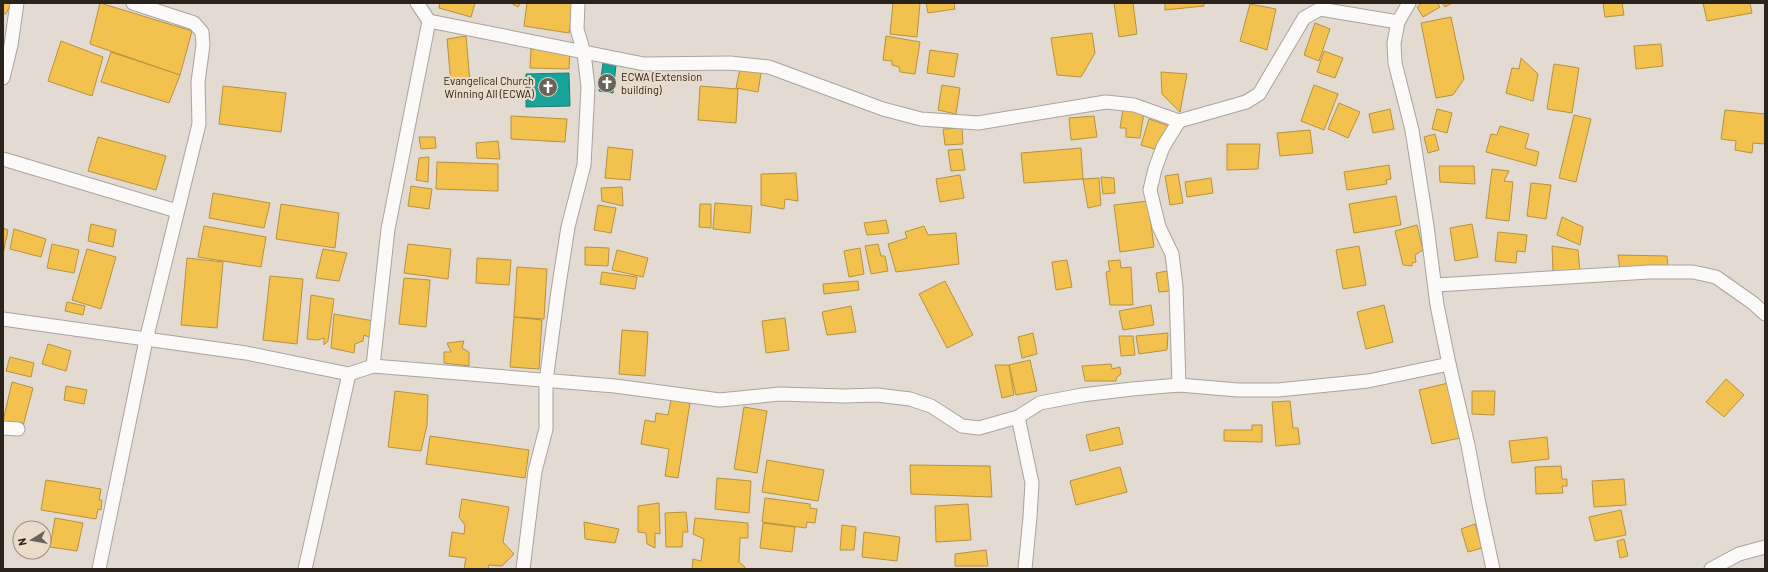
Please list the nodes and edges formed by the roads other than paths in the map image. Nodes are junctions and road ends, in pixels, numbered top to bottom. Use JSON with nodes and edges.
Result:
{"nodes":[{"id":1,"x":17,"y":3,"type":"edge"},
{"id":2,"x":133,"y":3,"type":"edge"},
{"id":3,"x":417,"y":3,"type":"edge"},
{"id":4,"x":578,"y":3,"type":"edge"},
{"id":5,"x":1409,"y":3,"type":"edge"},
{"id":6,"x":429,"y":22,"type":"junction"},
{"id":7,"x":1398,"y":22,"type":"junction"},
{"id":8,"x":584,"y":53,"type":"junction"},
{"id":9,"x":3,"y":78,"type":"edge"},
{"id":10,"x":1179,"y":121,"type":"junction"},
{"id":11,"x":3,"y":160,"type":"edge"},
{"id":12,"x":177,"y":211,"type":"junction"},
{"id":13,"x":1436,"y":285,"type":"junction"},
{"id":14,"x":1765,"y":314,"type":"edge"},
{"id":15,"x":3,"y":319,"type":"edge"},
{"id":16,"x":146,"y":340,"type":"junction"},
{"id":17,"x":1449,"y":364,"type":"junction"},
{"id":18,"x":373,"y":366,"type":"junction"},
{"id":19,"x":349,"y":374,"type":"junction"},
{"id":20,"x":546,"y":381,"type":"junction"},
{"id":21,"x":1179,"y":385,"type":"junction"},
{"id":22,"x":1018,"y":417,"type":"junction"},
{"id":23,"x":3,"y":428,"type":"edge"},
{"id":24,"x":18,"y":429,"type":"dead end"},
{"id":25,"x":1765,"y":547,"type":"edge"},
{"id":26,"x":99,"y":569,"type":"edge"},
{"id":27,"x":305,"y":569,"type":"edge"},
{"id":28,"x":523,"y":569,"type":"edge"},
{"id":29,"x":1024,"y":569,"type":"edge"},
{"id":30,"x":1493,"y":569,"type":"edge"},
{"id":31,"x":1711,"y":569,"type":"edge"}],
"edges":[{"from":1,"to":9,"type":"street"},
{"from":2,"to":12,"type":"street"},
{"from":3,"to":6,"type":"street"},
{"from":4,"to":8,"type":"street"},
{"from":5,"to":7,"type":"street"},
{"from":6,"to":8,"type":"street"},
{"from":6,"to":18,"type":"street"},
{"from":7,"to":10,"type":"street"},
{"from":7,"to":13,"type":"street"},
{"from":8,"to":10,"type":"street"},
{"from":8,"to":20,"type":"street"},
{"from":10,"to":21,"type":"street"},
{"from":11,"to":12,"type":"street"},
{"from":12,"to":16,"type":"street"},
{"from":13,"to":14,"type":"street"},
{"from":13,"to":17,"type":"street"},
{"from":15,"to":16,"type":"street"},
{"from":16,"to":19,"type":"street"},
{"from":16,"to":26,"type":"street"},
{"from":17,"to":21,"type":"street"},
{"from":17,"to":30,"type":"street"},
{"from":18,"to":19,"type":"street"},
{"from":18,"to":20,"type":"street"},
{"from":19,"to":27,"type":"street"},
{"from":20,"to":22,"type":"street"},
{"from":20,"to":28,"type":"street"},
{"from":21,"to":22,"type":"street"},
{"from":22,"to":29,"type":"street"},
{"from":23,"to":24,"type":"street"},
{"from":25,"to":31,"type":"street"}]}
